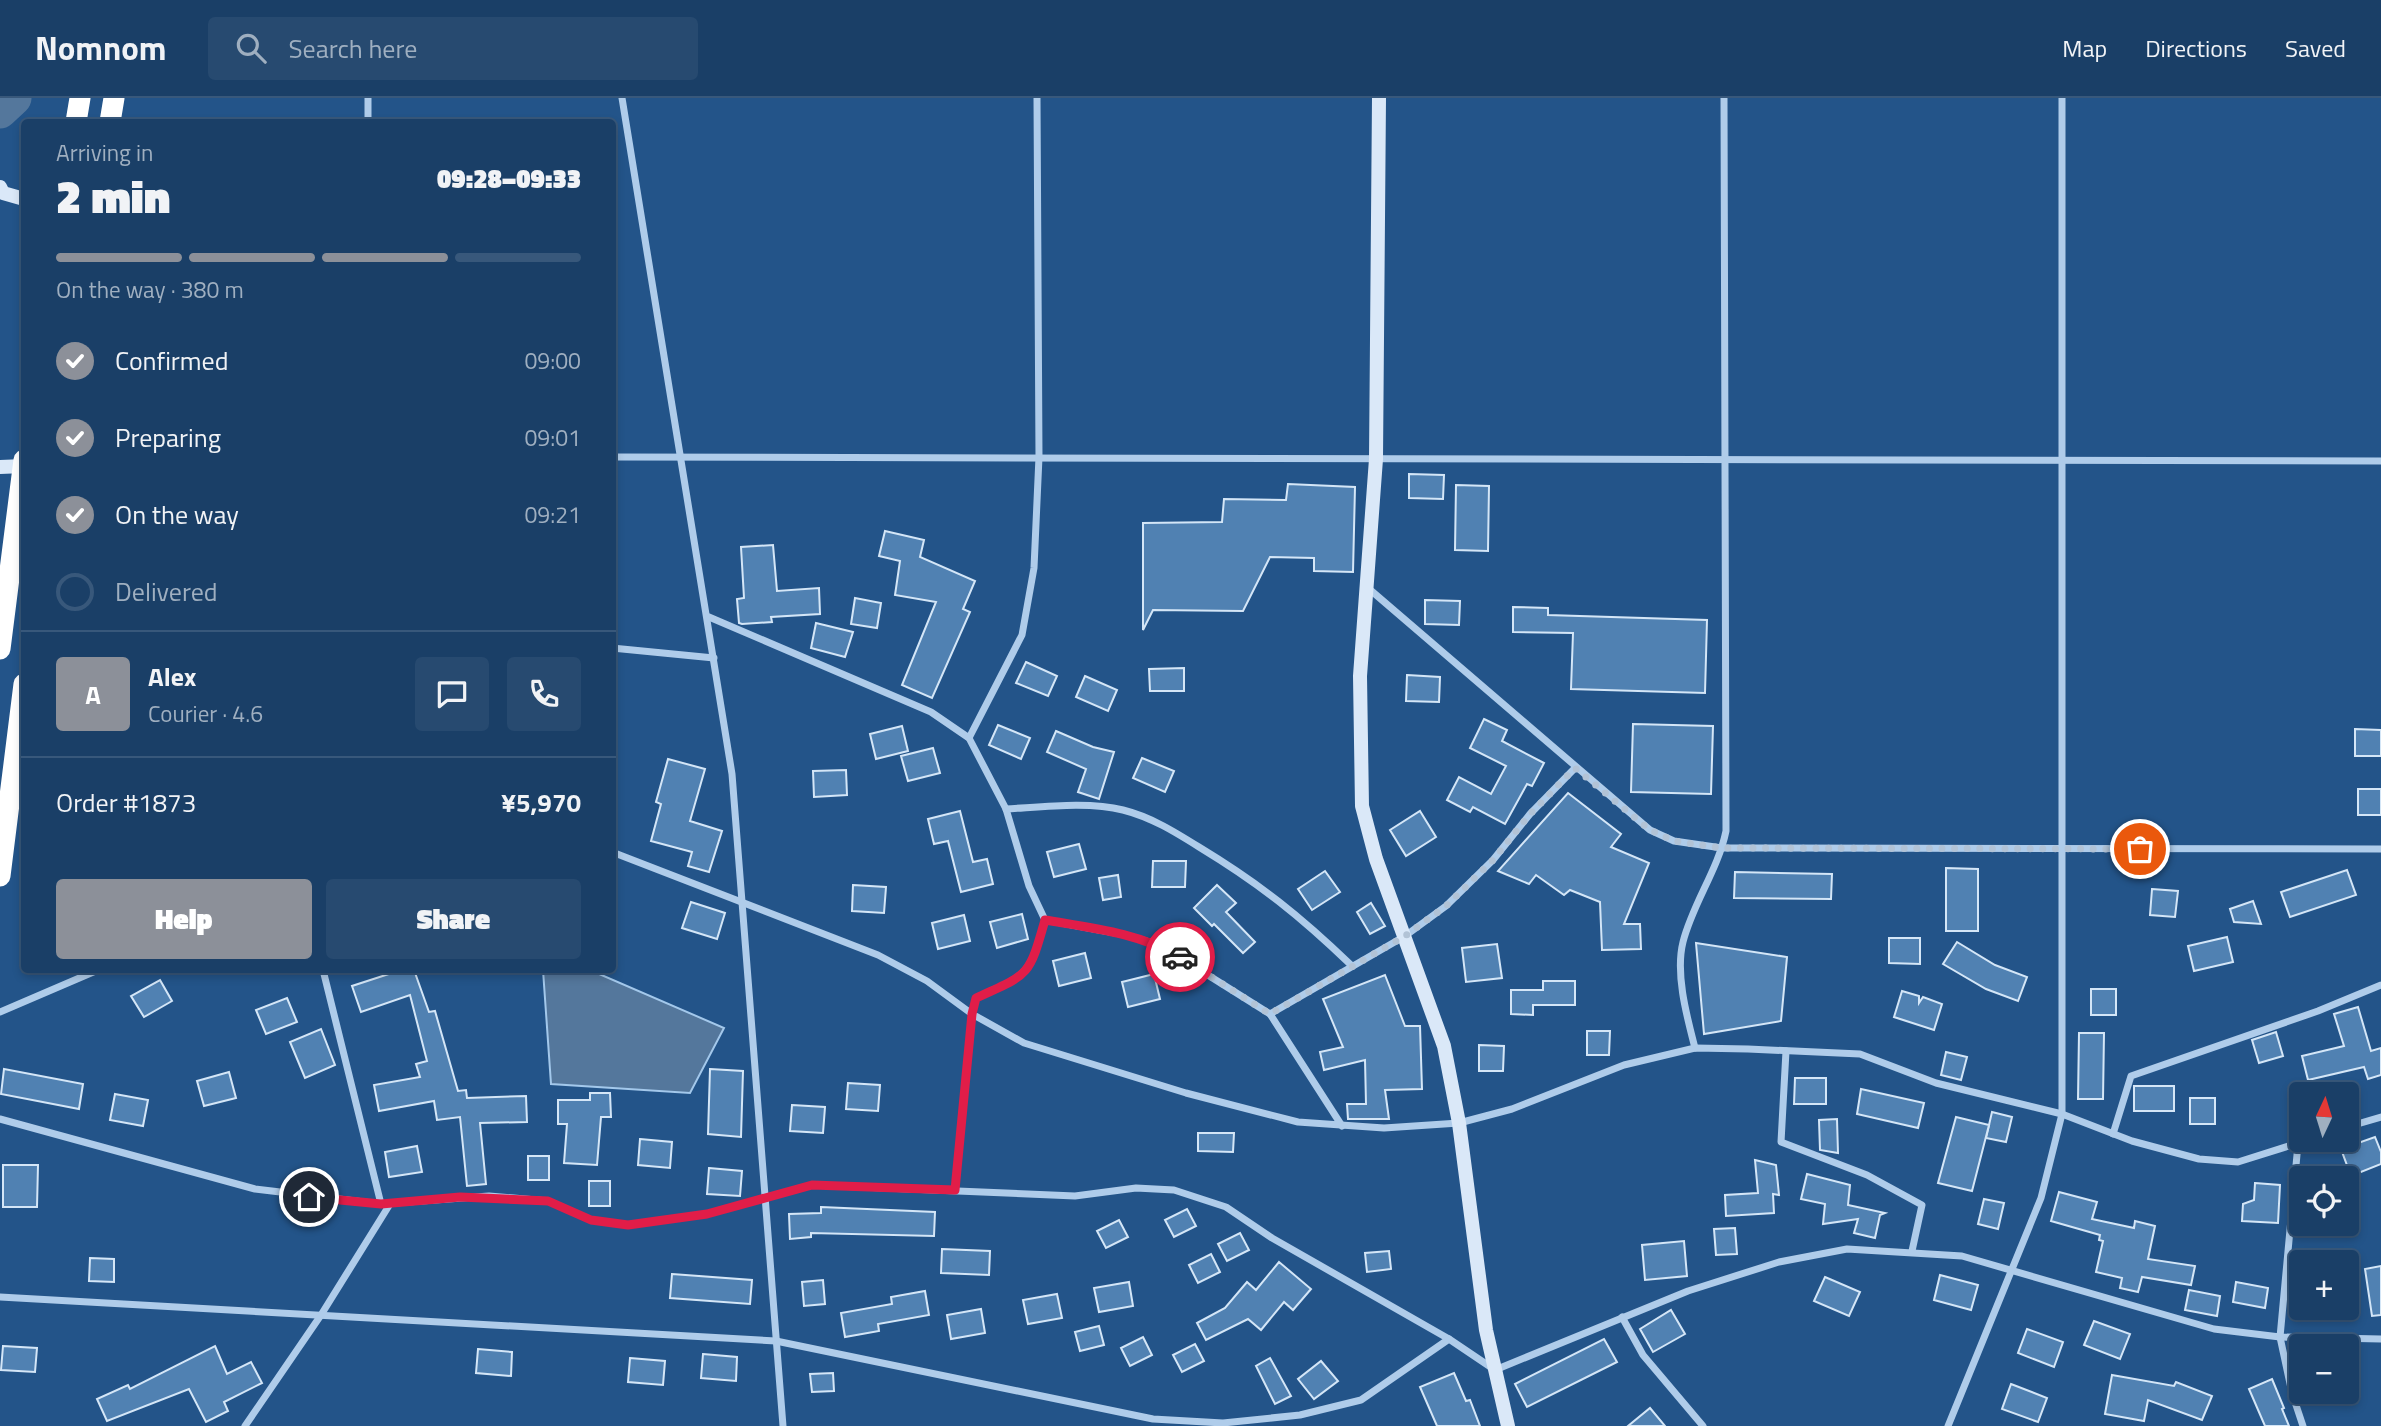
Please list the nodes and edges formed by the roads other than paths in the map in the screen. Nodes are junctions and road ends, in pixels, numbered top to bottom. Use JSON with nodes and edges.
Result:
{"nodes":[{"id":1,"x":80,"y":98,"type":"edge"},
{"id":2,"x":114,"y":98,"type":"edge"},
{"id":3,"x":368,"y":98,"type":"edge"},
{"id":4,"x":622,"y":98,"type":"edge"},
{"id":5,"x":1037,"y":98,"type":"edge"},
{"id":6,"x":1379,"y":98,"type":"edge"},
{"id":7,"x":1724,"y":98,"type":"edge"},
{"id":8,"x":2062,"y":98,"type":"edge"},
{"id":9,"x":76,"y":119,"type":"edge"},
{"id":10,"x":110,"y":119,"type":"edge"},
{"id":11,"x":368,"y":119,"type":"edge"},
{"id":12,"x":0,"y":187,"type":"edge"},
{"id":13,"x":21,"y":199,"type":"edge"},
{"id":14,"x":616,"y":457,"type":"edge"},
{"id":15,"x":682,"y":457,"type":"junction"},
{"id":16,"x":1039,"y":457,"type":"junction"},
{"id":17,"x":1723,"y":457,"type":"junction"},
{"id":18,"x":1376,"y":459,"type":"junction"},
{"id":19,"x":2063,"y":460,"type":"junction"},
{"id":20,"x":2381,"y":460,"type":"edge"},
{"id":21,"x":21,"y":466,"type":"edge"},
{"id":22,"x":0,"y":467,"type":"edge"},
{"id":23,"x":21,"y":489,"type":"edge"},
{"id":24,"x":1368,"y":588,"type":"junction"},
{"id":25,"x":709,"y":617,"type":"junction"},
{"id":26,"x":616,"y":648,"type":"edge"},
{"id":27,"x":0,"y":649,"type":"edge"},
{"id":28,"x":715,"y":658,"type":"junction"},
{"id":29,"x":21,"y":708,"type":"edge"},
{"id":30,"x":969,"y":738,"type":"junction"},
{"id":31,"x":1575,"y":768,"type":"junction"},
{"id":32,"x":1006,"y":809,"type":"junction"},
{"id":33,"x":1722,"y":848,"type":"junction"},
{"id":34,"x":2381,"y":849,"type":"edge"},
{"id":35,"x":2060,"y":851,"type":"junction"},
{"id":36,"x":616,"y":854,"type":"edge"},
{"id":37,"x":0,"y":876,"type":"edge"},
{"id":38,"x":745,"y":902,"type":"junction"},
{"id":39,"x":1045,"y":920,"type":"junction"},
{"id":40,"x":1405,"y":936,"type":"junction"},
{"id":41,"x":1351,"y":965,"type":"junction"},
{"id":42,"x":91,"y":973,"type":"edge"},
{"id":43,"x":324,"y":973,"type":"edge"},
{"id":44,"x":2381,"y":985,"type":"edge"},
{"id":45,"x":0,"y":1012,"type":"edge"},
{"id":46,"x":972,"y":1014,"type":"junction"},
{"id":47,"x":1270,"y":1014,"type":"junction"},
{"id":48,"x":1695,"y":1048,"type":"junction"},
{"id":49,"x":1786,"y":1051,"type":"junction"},
{"id":50,"x":2062,"y":1114,"type":"junction"},
{"id":51,"x":2381,"y":1117,"type":"edge"},
{"id":52,"x":0,"y":1119,"type":"edge"},
{"id":53,"x":2359,"y":1123,"type":"edge"},
{"id":54,"x":1459,"y":1124,"type":"junction"},
{"id":55,"x":1342,"y":1126,"type":"junction"},
{"id":56,"x":2113,"y":1134,"type":"junction"},
{"id":57,"x":2289,"y":1147,"type":"edge"},
{"id":58,"x":2297,"y":1152,"type":"edge"},
{"id":59,"x":955,"y":1190,"type":"junction"},
{"id":60,"x":767,"y":1198,"type":"junction"},
{"id":61,"x":386,"y":1204,"type":"junction"},
{"id":62,"x":1912,"y":1251,"type":"junction"},
{"id":63,"x":2011,"y":1270,"type":"junction"},
{"id":64,"x":0,"y":1297,"type":"edge"},
{"id":65,"x":321,"y":1315,"type":"junction"},
{"id":66,"x":1622,"y":1317,"type":"junction"},
{"id":67,"x":2280,"y":1337,"type":"junction"},
{"id":68,"x":1449,"y":1339,"type":"junction"},
{"id":69,"x":2381,"y":1339,"type":"edge"},
{"id":70,"x":776,"y":1341,"type":"junction"},
{"id":71,"x":1495,"y":1370,"type":"junction"},
{"id":72,"x":245,"y":1426,"type":"edge"},
{"id":73,"x":783,"y":1426,"type":"edge"},
{"id":74,"x":1508,"y":1426,"type":"edge"},
{"id":75,"x":1703,"y":1426,"type":"edge"},
{"id":76,"x":1948,"y":1426,"type":"edge"},
{"id":77,"x":2303,"y":1426,"type":"edge"}],
"edges":[{"from":1,"to":9,"type":"highway"},
{"from":2,"to":10,"type":"highway"},
{"from":3,"to":11,"type":"street"},
{"from":4,"to":15,"type":"street"},
{"from":5,"to":16,"type":"street"},
{"from":6,"to":18,"type":"street"},
{"from":7,"to":17,"type":"street"},
{"from":8,"to":19,"type":"street"},
{"from":12,"to":13,"type":"street"},
{"from":14,"to":15,"type":"street"},
{"from":15,"to":16,"type":"street"},
{"from":15,"to":25,"type":"street"},
{"from":16,"to":18,"type":"street"},
{"from":16,"to":30,"type":"street"},
{"from":17,"to":18,"type":"street"},
{"from":17,"to":19,"type":"street"},
{"from":17,"to":33,"type":"street"},
{"from":18,"to":24,"type":"street"},
{"from":19,"to":20,"type":"street"},
{"from":19,"to":35,"type":"street"},
{"from":21,"to":22,"type":"street"},
{"from":23,"to":27,"type":"highway"},
{"from":24,"to":31,"type":"street"},
{"from":24,"to":40,"type":"street"},
{"from":25,"to":28,"type":"street"},
{"from":25,"to":30,"type":"street"},
{"from":26,"to":28,"type":"street"},
{"from":28,"to":38,"type":"street"},
{"from":29,"to":37,"type":"highway"},
{"from":30,"to":32,"type":"street"},
{"from":31,"to":33,"type":"street"},
{"from":31,"to":40,"type":"street"},
{"from":32,"to":39,"type":"street"},
{"from":32,"to":41,"type":"street"},
{"from":33,"to":35,"type":"street"},
{"from":33,"to":48,"type":"street"},
{"from":34,"to":35,"type":"street"},
{"from":35,"to":50,"type":"street"},
{"from":36,"to":38,"type":"street"},
{"from":38,"to":46,"type":"street"},
{"from":38,"to":60,"type":"street"},
{"from":39,"to":46,"type":"street"},
{"from":39,"to":47,"type":"street"},
{"from":40,"to":41,"type":"street"},
{"from":40,"to":54,"type":"street"},
{"from":41,"to":47,"type":"street"},
{"from":42,"to":45,"type":"street"},
{"from":43,"to":61,"type":"street"},
{"from":44,"to":56,"type":"street"},
{"from":46,"to":55,"type":"street"},
{"from":46,"to":59,"type":"street"},
{"from":47,"to":55,"type":"street"},
{"from":48,"to":49,"type":"street"},
{"from":48,"to":54,"type":"street"},
{"from":49,"to":50,"type":"street"},
{"from":49,"to":62,"type":"street"},
{"from":50,"to":56,"type":"street"},
{"from":50,"to":63,"type":"street"},
{"from":51,"to":53,"type":"street"},
{"from":52,"to":61,"type":"street"},
{"from":54,"to":55,"type":"street"},
{"from":54,"to":71,"type":"street"},
{"from":56,"to":57,"type":"street"},
{"from":58,"to":67,"type":"street"},
{"from":59,"to":60,"type":"street"},
{"from":59,"to":68,"type":"street"},
{"from":60,"to":61,"type":"street"},
{"from":60,"to":70,"type":"street"},
{"from":61,"to":65,"type":"street"},
{"from":62,"to":63,"type":"street"},
{"from":62,"to":66,"type":"street"},
{"from":63,"to":67,"type":"street"},
{"from":63,"to":76,"type":"street"},
{"from":64,"to":65,"type":"street"},
{"from":65,"to":70,"type":"street"},
{"from":65,"to":72,"type":"street"},
{"from":66,"to":71,"type":"street"},
{"from":66,"to":75,"type":"street"},
{"from":67,"to":69,"type":"street"},
{"from":67,"to":77,"type":"street"},
{"from":68,"to":70,"type":"street"},
{"from":68,"to":71,"type":"street"},
{"from":70,"to":73,"type":"street"},
{"from":71,"to":74,"type":"street"}]}
